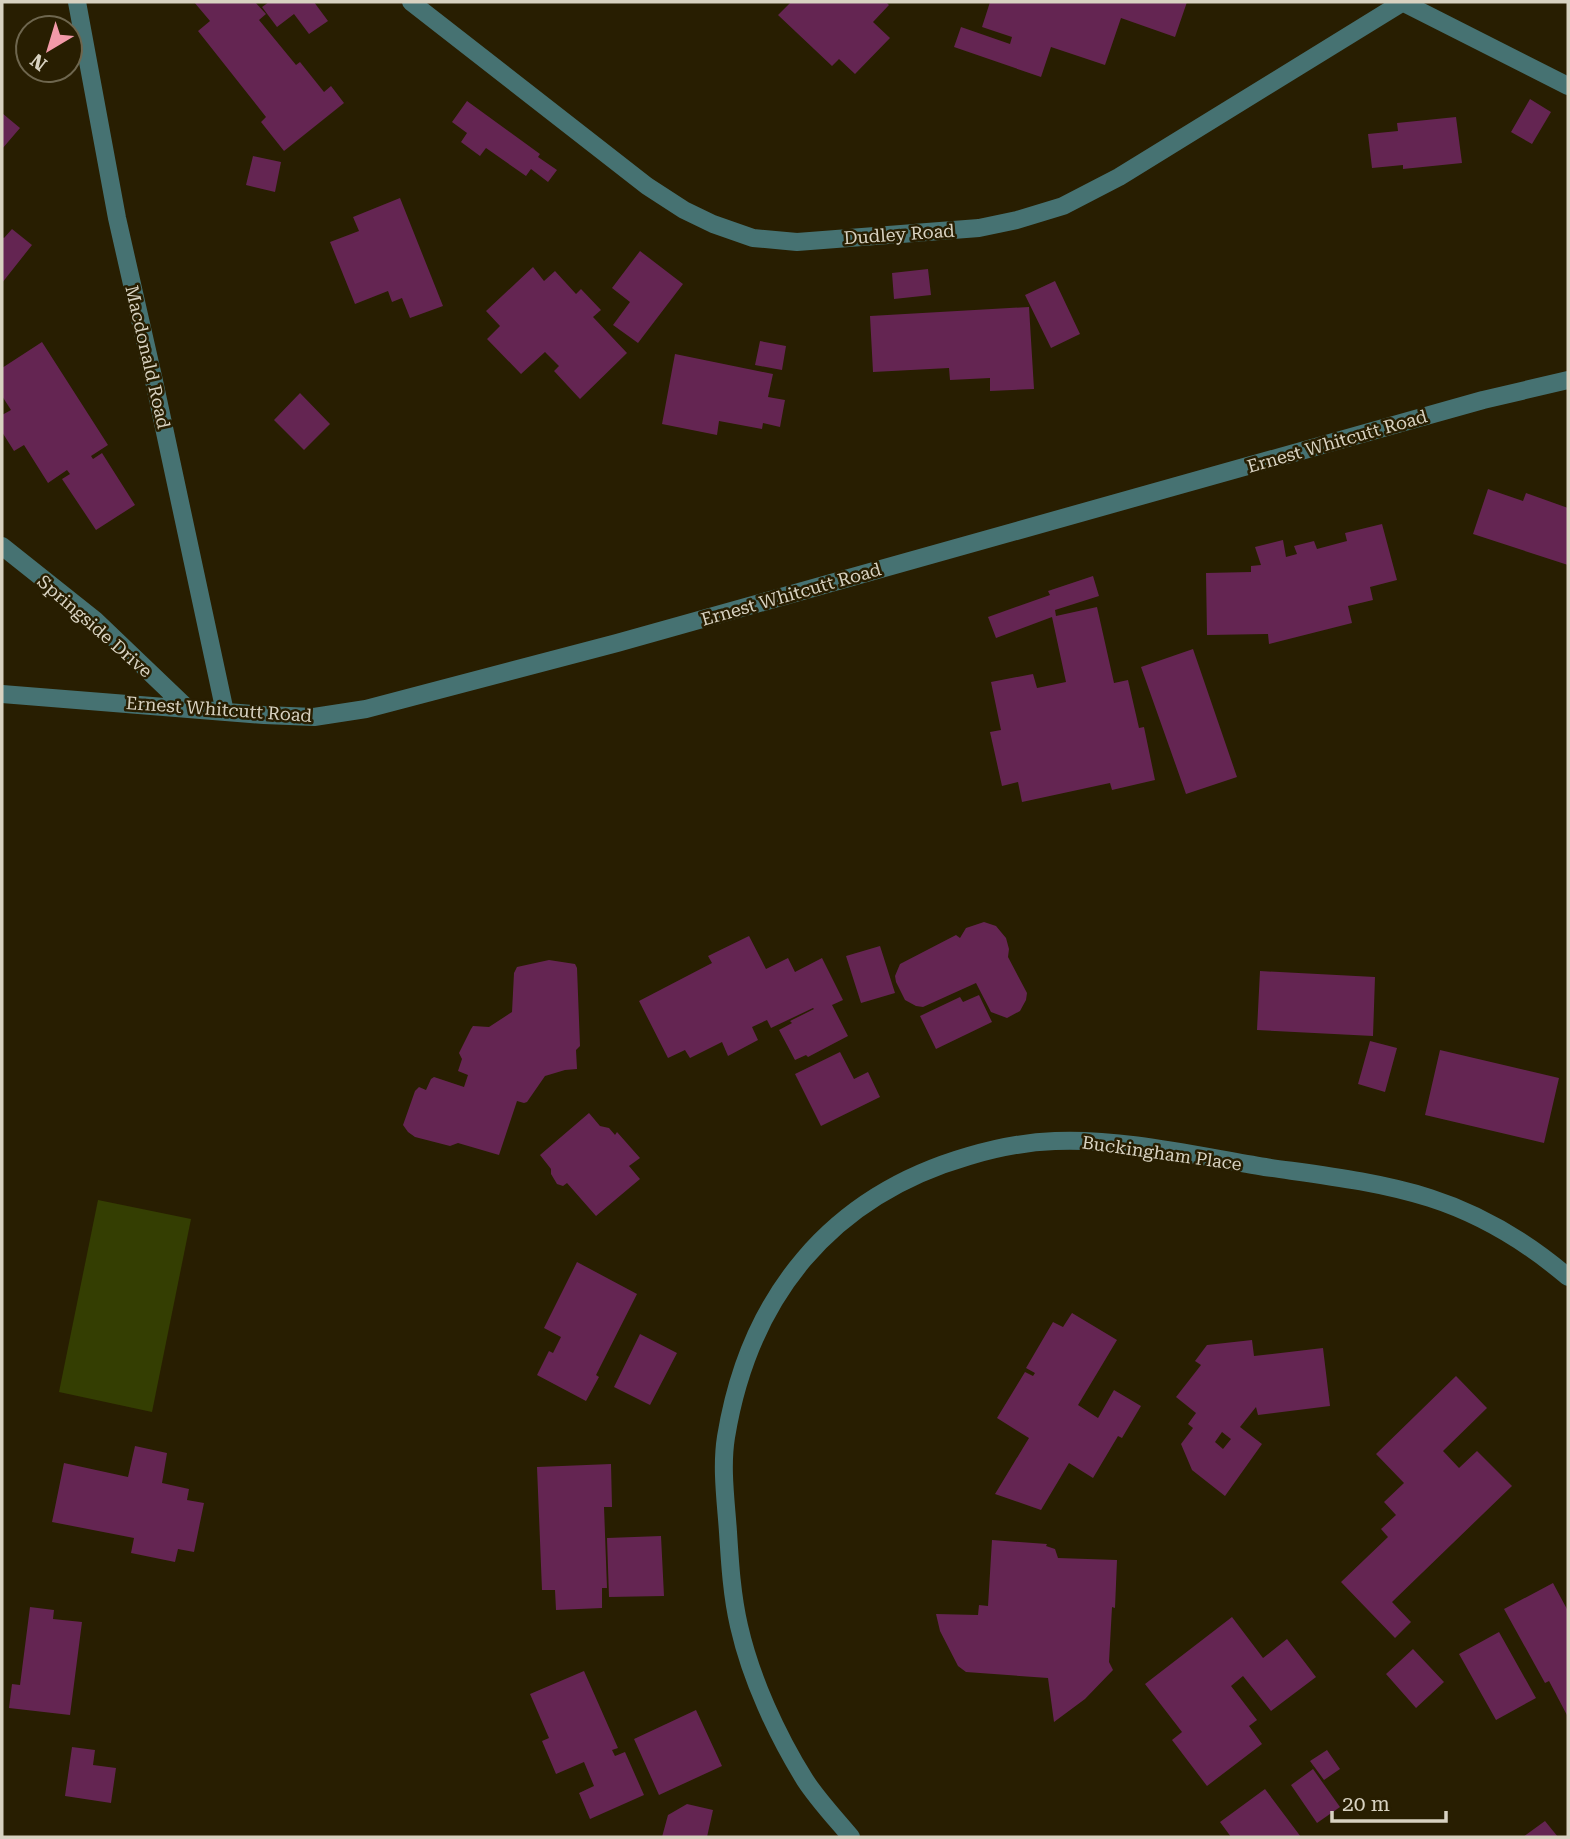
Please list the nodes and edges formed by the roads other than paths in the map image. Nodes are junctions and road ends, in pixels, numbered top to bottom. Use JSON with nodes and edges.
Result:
{"nodes":[{"id":1,"x":77,"y":2,"type":"edge"},
{"id":2,"x":411,"y":2,"type":"edge"},
{"id":3,"x":1403,"y":2,"type":"edge"},
{"id":4,"x":1568,"y":86,"type":"edge"},
{"id":5,"x":1568,"y":380,"type":"edge"},
{"id":6,"x":2,"y":546,"type":"edge"},
{"id":7,"x":2,"y":694,"type":"edge"},
{"id":8,"x":187,"y":708,"type":"junction"},
{"id":9,"x":225,"y":712,"type":"junction"},
{"id":10,"x":1568,"y":1277,"type":"edge"},
{"id":11,"x":851,"y":1837,"type":"edge"}],
"edges":[{"from":1,"to":9,"type":"street","name":"Macdonald Road"},
{"from":2,"to":3,"type":"street","name":"Dudley Road"},
{"from":3,"to":4,"type":"street"},
{"from":5,"to":9,"type":"street","name":"Ernest Whitcutt Road"},
{"from":6,"to":8,"type":"street","name":"Springside Drive"},
{"from":7,"to":8,"type":"street","name":"Ernest Whitcutt Road"},
{"from":8,"to":9,"type":"street","name":"Ernest Whitcutt Road"},
{"from":10,"to":11,"type":"street","name":"Buckingham Place"}]}
